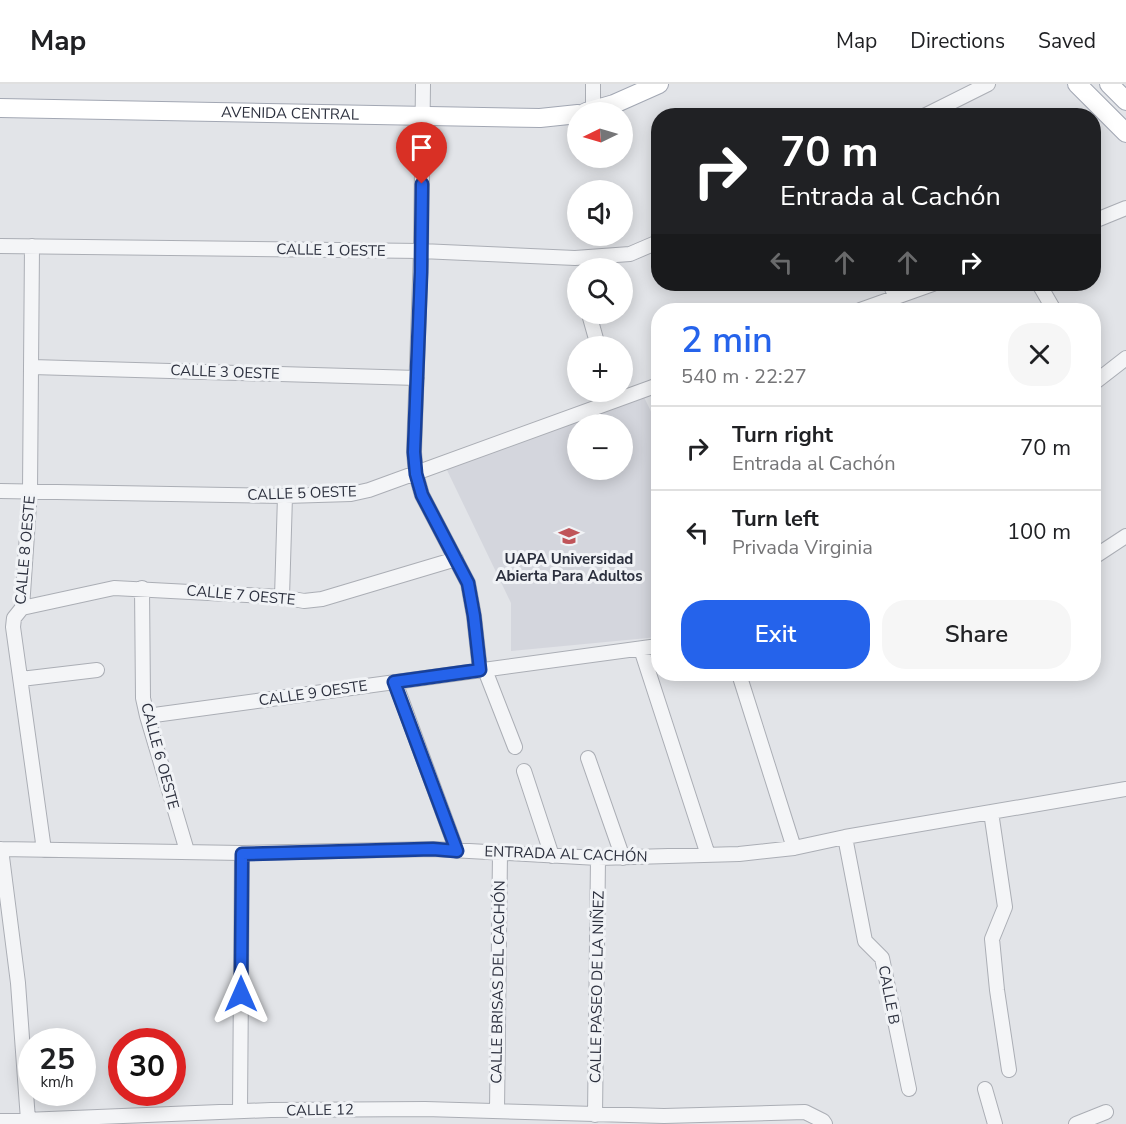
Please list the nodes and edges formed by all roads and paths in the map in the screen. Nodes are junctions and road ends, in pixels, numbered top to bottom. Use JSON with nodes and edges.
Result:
{"nodes":[{"id":1,"x":423,"y":84,"type":"edge"},
{"id":2,"x":593,"y":84,"type":"edge"},
{"id":3,"x":659,"y":84,"type":"edge"},
{"id":4,"x":988,"y":84,"type":"edge"},
{"id":5,"x":1077,"y":84,"type":"edge"},
{"id":6,"x":1109,"y":84,"type":"edge"},
{"id":7,"x":1126,"y":101,"type":"edge"},
{"id":8,"x":589,"y":102,"type":"edge"},
{"id":9,"x":618,"y":102,"type":"edge"},
{"id":10,"x":0,"y":108,"type":"edge"},
{"id":11,"x":940,"y":108,"type":"edge"},
{"id":12,"x":567,"y":115,"type":"edge"},
{"id":13,"x":422,"y":116,"type":"junction"},
{"id":14,"x":1126,"y":133,"type":"edge"},
{"id":15,"x":1126,"y":208,"type":"edge"},
{"id":16,"x":1101,"y":218,"type":"edge"},
{"id":17,"x":651,"y":245,"type":"edge"},
{"id":18,"x":0,"y":246,"type":"edge"},
{"id":19,"x":32,"y":246,"type":"junction"},
{"id":20,"x":421,"y":251,"type":"junction"},
{"id":21,"x":608,"y":258,"type":"edge"},
{"id":22,"x":567,"y":263,"type":"edge"},
{"id":23,"x":893,"y":291,"type":"edge"},
{"id":24,"x":913,"y":291,"type":"edge"},
{"id":25,"x":896,"y":297,"type":"junction"},
{"id":26,"x":879,"y":303,"type":"edge"},
{"id":27,"x":1126,"y":358,"type":"edge"},
{"id":28,"x":32,"y":367,"type":"junction"},
{"id":29,"x":1101,"y":374,"type":"edge"},
{"id":30,"x":417,"y":378,"type":"junction"},
{"id":31,"x":651,"y":387,"type":"edge"},
{"id":32,"x":633,"y":391,"type":"edge"},
{"id":33,"x":598,"y":402,"type":"edge"},
{"id":34,"x":416,"y":474,"type":"junction"},
{"id":35,"x":0,"y":490,"type":"edge"},
{"id":36,"x":30,"y":490,"type":"junction"},
{"id":37,"x":285,"y":496,"type":"junction"},
{"id":38,"x":1126,"y":536,"type":"edge"},
{"id":39,"x":1101,"y":552,"type":"edge"},
{"id":40,"x":456,"y":559,"type":"junction"},
{"id":41,"x":142,"y":588,"type":"junction"},
{"id":42,"x":282,"y":597,"type":"junction"},
{"id":43,"x":22,"y":608,"type":"junction"},
{"id":44,"x":651,"y":647,"type":"edge"},
{"id":45,"x":641,"y":649,"type":"junction"},
{"id":46,"x":97,"y":670,"type":"dead end"},
{"id":47,"x":482,"y":670,"type":"junction"},
{"id":48,"x":21,"y":679,"type":"junction"},
{"id":49,"x":651,"y":680,"type":"edge"},
{"id":50,"x":651,"y":681,"type":"edge"},
{"id":51,"x":741,"y":681,"type":"edge"},
{"id":52,"x":394,"y":682,"type":"junction"},
{"id":53,"x":147,"y":716,"type":"junction"},
{"id":54,"x":515,"y":747,"type":"dead end"},
{"id":55,"x":588,"y":758,"type":"dead end"},
{"id":56,"x":524,"y":771,"type":"dead end"},
{"id":57,"x":1126,"y":789,"type":"edge"},
{"id":58,"x":991,"y":812,"type":"junction"},
{"id":59,"x":845,"y":837,"type":"junction"},
{"id":60,"x":794,"y":848,"type":"junction"},
{"id":61,"x":0,"y":849,"type":"edge"},
{"id":62,"x":44,"y":850,"type":"junction"},
{"id":63,"x":187,"y":851,"type":"junction"},
{"id":64,"x":457,"y":851,"type":"junction"},
{"id":65,"x":500,"y":853,"type":"junction"},
{"id":66,"x":242,"y":854,"type":"junction"},
{"id":67,"x":708,"y":855,"type":"junction"},
{"id":68,"x":552,"y":856,"type":"junction"},
{"id":69,"x":598,"y":858,"type":"junction"},
{"id":70,"x":623,"y":858,"type":"junction"},
{"id":71,"x":1009,"y":1070,"type":"dead end"},
{"id":72,"x":909,"y":1089,"type":"dead end"},
{"id":73,"x":985,"y":1089,"type":"dead end"},
{"id":74,"x":240,"y":1111,"type":"junction"},
{"id":75,"x":497,"y":1111,"type":"junction"},
{"id":76,"x":1106,"y":1112,"type":"dead end"},
{"id":77,"x":595,"y":1115,"type":"junction"},
{"id":78,"x":271,"y":1117,"type":"edge"},
{"id":79,"x":28,"y":1120,"type":"junction"},
{"id":80,"x":664,"y":1120,"type":"edge"},
{"id":81,"x":0,"y":1121,"type":"edge"},
{"id":82,"x":825,"y":1124,"type":"edge"},
{"id":83,"x":995,"y":1124,"type":"edge"},
{"id":84,"x":1077,"y":1124,"type":"edge"}],
"edges":[{"from":1,"to":13,"type":"street"},
{"from":2,"to":8,"type":"street"},
{"from":3,"to":9,"type":"main road","name":"AVENIDA CENTRAL"},
{"from":4,"to":11,"type":"street"},
{"from":5,"to":14,"type":"main road"},
{"from":6,"to":7,"type":"main road"},
{"from":10,"to":13,"type":"main road","name":"AVENIDA CENTRAL"},
{"from":12,"to":13,"type":"main road","name":"AVENIDA CENTRAL"},
{"from":13,"to":20,"type":"street"},
{"from":15,"to":16,"type":"street"},
{"from":17,"to":21,"type":"street","name":"CALLE 1 OESTE"},
{"from":18,"to":19,"type":"street","name":"CALLE 1 OESTE"},
{"from":19,"to":20,"type":"street","name":"CALLE 1 OESTE"},
{"from":19,"to":28,"type":"street","name":"CALLE 8 OESTE"},
{"from":20,"to":22,"type":"street","name":"CALLE 1 OESTE"},
{"from":20,"to":30,"type":"street"},
{"from":23,"to":25,"type":"street"},
{"from":24,"to":25,"type":"street"},
{"from":25,"to":26,"type":"street"},
{"from":27,"to":29,"type":"street"},
{"from":28,"to":30,"type":"street","name":"CALLE 3 OESTE"},
{"from":28,"to":36,"type":"street","name":"CALLE 8 OESTE"},
{"from":30,"to":34,"type":"street"},
{"from":31,"to":32,"type":"street","name":"CALLE 5 OESTE"},
{"from":33,"to":34,"type":"street","name":"CALLE 5 OESTE"},
{"from":34,"to":37,"type":"street","name":"CALLE 5 OESTE"},
{"from":34,"to":40,"type":"street"},
{"from":35,"to":36,"type":"street","name":"CALLE 5 OESTE"},
{"from":36,"to":37,"type":"street","name":"CALLE 5 OESTE"},
{"from":36,"to":43,"type":"street","name":"CALLE 8 OESTE"},
{"from":37,"to":42,"type":"street"},
{"from":38,"to":39,"type":"street"},
{"from":40,"to":42,"type":"street","name":"CALLE 7 OESTE"},
{"from":40,"to":47,"type":"street"},
{"from":41,"to":42,"type":"street","name":"CALLE 7 OESTE"},
{"from":41,"to":43,"type":"street","name":"CALLE 7 OESTE"},
{"from":41,"to":53,"type":"street","name":"CALLE 6 OESTE"},
{"from":43,"to":48,"type":"street","name":"CALLE 8 OESTE"},
{"from":44,"to":45,"type":"street","name":"CALLE 9 OESTE"},
{"from":45,"to":47,"type":"street","name":"CALLE 9 OESTE"},
{"from":45,"to":49,"type":"street"},
{"from":46,"to":48,"type":"street"},
{"from":47,"to":52,"type":"street","name":"CALLE 9 OESTE"},
{"from":47,"to":54,"type":"street"},
{"from":48,"to":62,"type":"street","name":"CALLE 8 OESTE"},
{"from":50,"to":67,"type":"street"},
{"from":51,"to":60,"type":"street"},
{"from":52,"to":53,"type":"street","name":"CALLE 9 OESTE"},
{"from":52,"to":64,"type":"street"},
{"from":53,"to":63,"type":"street","name":"CALLE 6 OESTE"},
{"from":55,"to":70,"type":"street"},
{"from":56,"to":68,"type":"street"},
{"from":57,"to":58,"type":"street","name":"ENTRADA AL CACHÓN"},
{"from":58,"to":59,"type":"street","name":"ENTRADA AL CACHÓN"},
{"from":58,"to":71,"type":"street"},
{"from":59,"to":60,"type":"street","name":"ENTRADA AL CACHÓN"},
{"from":59,"to":72,"type":"street","name":"CALLE B"},
{"from":60,"to":67,"type":"street","name":"ENTRADA AL CACHÓN"},
{"from":61,"to":62,"type":"street","name":"ENTRADA AL CACHÓN"},
{"from":61,"to":79,"type":"street"},
{"from":62,"to":63,"type":"street","name":"ENTRADA AL CACHÓN"},
{"from":63,"to":66,"type":"street","name":"ENTRADA AL CACHÓN"},
{"from":64,"to":65,"type":"street","name":"ENTRADA AL CACHÓN"},
{"from":64,"to":66,"type":"street","name":"ENTRADA AL CACHÓN"},
{"from":65,"to":68,"type":"street","name":"ENTRADA AL CACHÓN"},
{"from":65,"to":75,"type":"street","name":"CALLE BRISAS DEL CACHÓN"},
{"from":66,"to":74,"type":"street"},
{"from":67,"to":70,"type":"street","name":"ENTRADA AL CACHÓN"},
{"from":68,"to":69,"type":"street","name":"ENTRADA AL CACHÓN"},
{"from":69,"to":70,"type":"street","name":"ENTRADA AL CACHÓN"},
{"from":69,"to":77,"type":"street","name":"CALLE PASEO DE LA NIÑEZ"},
{"from":73,"to":83,"type":"street"},
{"from":74,"to":78,"type":"street","name":"CALLE 12"},
{"from":74,"to":79,"type":"street","name":"CALLE 12"},
{"from":75,"to":77,"type":"street","name":"CALLE 12"},
{"from":75,"to":78,"type":"street","name":"CALLE 12"},
{"from":76,"to":84,"type":"street"},
{"from":77,"to":80,"type":"street","name":"CALLE 12"},
{"from":79,"to":81,"type":"street","name":"CALLE 12"},
{"from":80,"to":82,"type":"street","name":"CALLE 12"}]}
